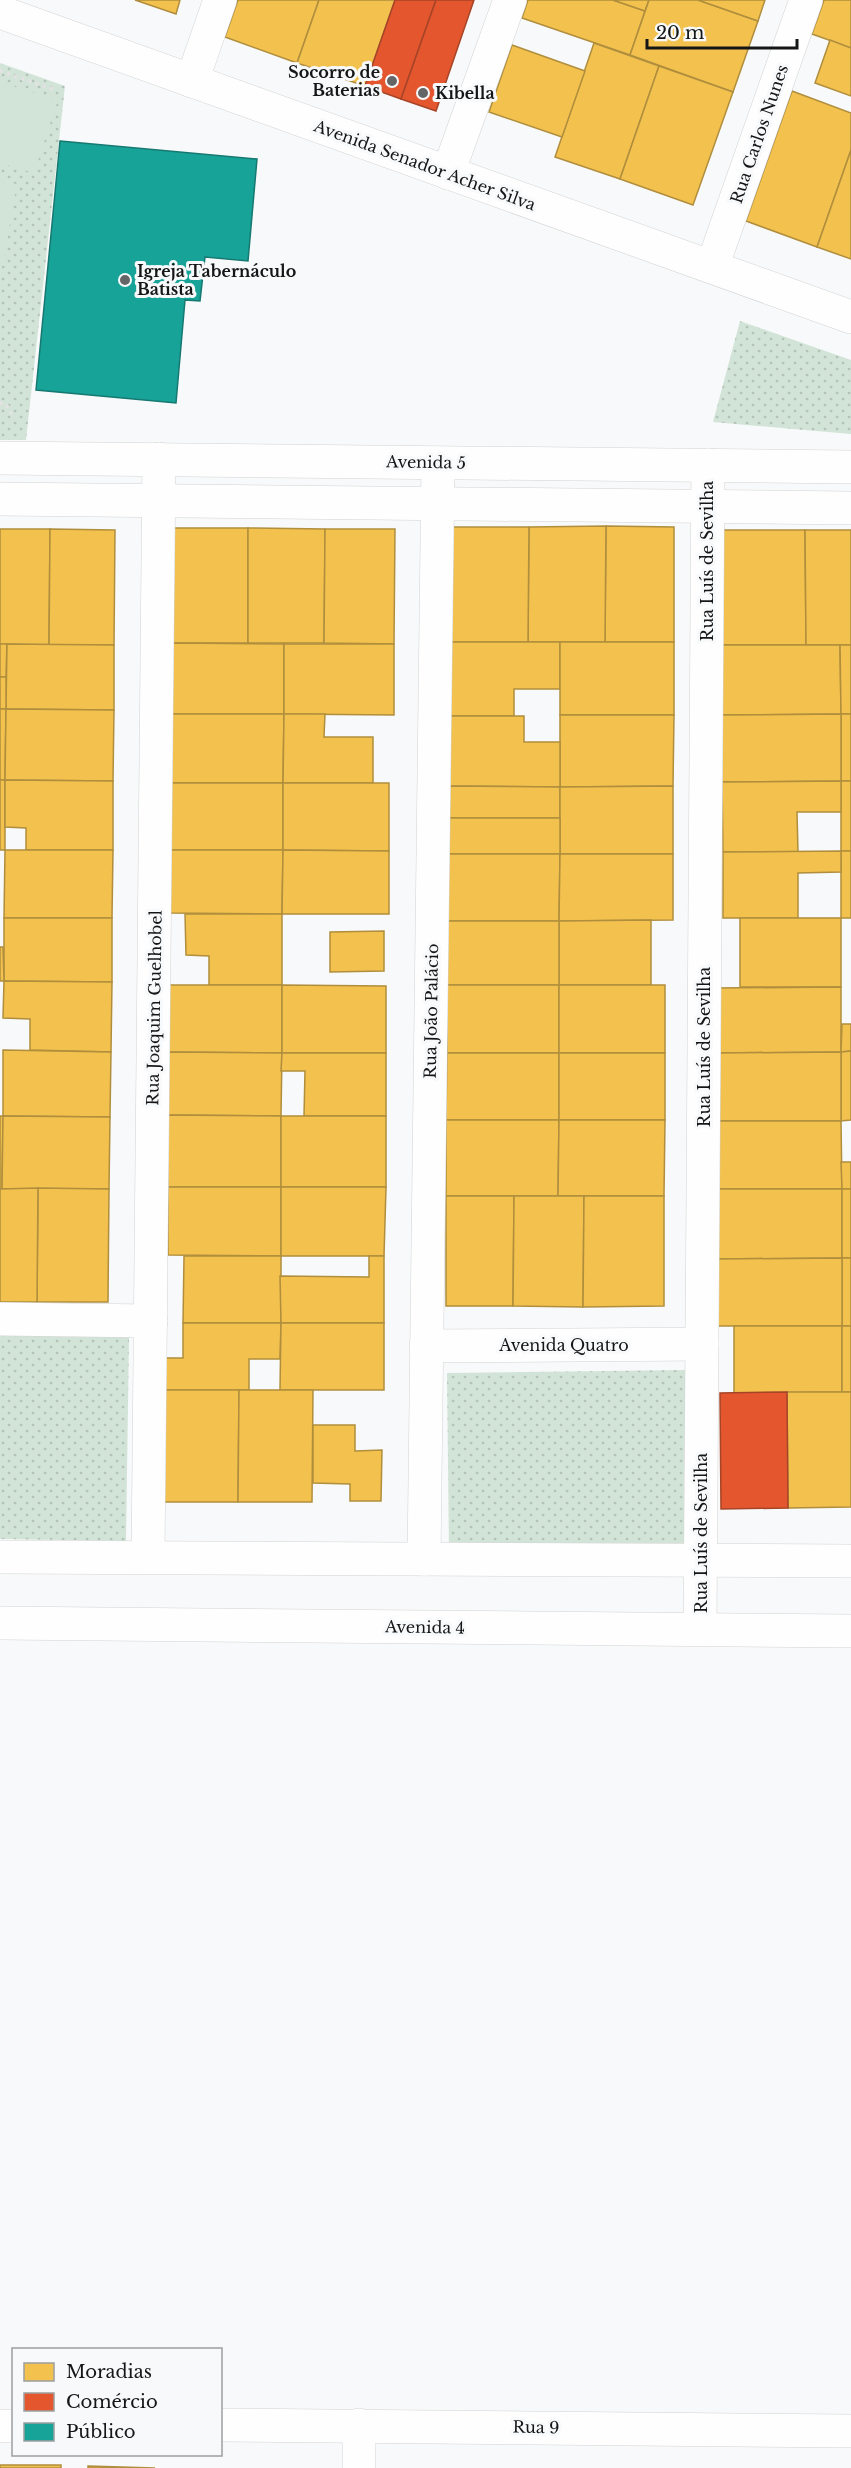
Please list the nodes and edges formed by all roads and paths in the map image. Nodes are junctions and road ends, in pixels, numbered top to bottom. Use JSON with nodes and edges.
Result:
{"nodes":[{"id":1,"x":220,"y":0,"type":"edge"},
{"id":2,"x":510,"y":0,"type":"edge"},
{"id":3,"x":806,"y":0,"type":"edge"},
{"id":4,"x":0,"y":12,"type":"edge"},
{"id":5,"x":0,"y":71,"type":"edge"},
{"id":6,"x":192,"y":81,"type":"junction"},
{"id":7,"x":56,"y":90,"type":"dead end"},
{"id":8,"x":448,"y":173,"type":"junction"},
{"id":9,"x":712,"y":267,"type":"junction"},
{"id":10,"x":851,"y":317,"type":"edge"},
{"id":11,"x":0,"y":458,"type":"edge"},
{"id":12,"x":159,"y":459,"type":"junction"},
{"id":13,"x":438,"y":463,"type":"junction"},
{"id":14,"x":708,"y":465,"type":"junction"},
{"id":15,"x":851,"y":467,"type":"edge"},
{"id":16,"x":0,"y":500,"type":"edge"},
{"id":17,"x":160,"y":501,"type":"junction"},
{"id":18,"x":439,"y":503,"type":"junction"},
{"id":19,"x":708,"y":506,"type":"junction"},
{"id":20,"x":851,"y":508,"type":"edge"},
{"id":21,"x":0,"y":1319,"type":"edge"},
{"id":22,"x":151,"y":1321,"type":"junction"},
{"id":23,"x":702,"y":1344,"type":"junction"},
{"id":24,"x":426,"y":1346,"type":"junction"},
{"id":25,"x":0,"y":1557,"type":"edge"},
{"id":26,"x":148,"y":1557,"type":"junction"},
{"id":27,"x":424,"y":1559,"type":"junction"},
{"id":28,"x":700,"y":1560,"type":"junction"},
{"id":29,"x":851,"y":1561,"type":"edge"},
{"id":30,"x":0,"y":1623,"type":"edge"},
{"id":31,"x":700,"y":1629,"type":"junction"},
{"id":32,"x":851,"y":1630,"type":"edge"},
{"id":33,"x":222,"y":2425,"type":"edge"},
{"id":34,"x":359,"y":2425,"type":"junction"},
{"id":35,"x":851,"y":2431,"type":"edge"},
{"id":36,"x":359,"y":2468,"type":"edge"}],
"edges":[{"from":1,"to":6,"type":"street"},
{"from":2,"to":8,"type":"street"},
{"from":3,"to":9,"type":"street","name":"Rua Carlos Nunes"},
{"from":4,"to":6,"type":"street","name":"Avenida Senador Acher Silva"},
{"from":5,"to":7,"type":"path"},
{"from":6,"to":8,"type":"street","name":"Avenida Senador Acher Silva"},
{"from":8,"to":9,"type":"street","name":"Avenida Senador Acher Silva"},
{"from":9,"to":10,"type":"street","name":"Avenida Senador Acher Silva"},
{"from":11,"to":12,"type":"street","name":"Avenida 5"},
{"from":12,"to":13,"type":"street","name":"Avenida 5"},
{"from":12,"to":17,"type":"street","name":"Rua Joaquim Guelhobel"},
{"from":13,"to":14,"type":"street","name":"Avenida 5"},
{"from":13,"to":18,"type":"street","name":"Rua João Palácio"},
{"from":14,"to":15,"type":"street","name":"Avenida 5"},
{"from":14,"to":19,"type":"street","name":"Rua Luís de Sevilha"},
{"from":16,"to":17,"type":"street"},
{"from":17,"to":18,"type":"street"},
{"from":17,"to":22,"type":"street","name":"Rua Joaquim Guelhobel"},
{"from":18,"to":19,"type":"street"},
{"from":18,"to":24,"type":"street","name":"Rua João Palácio"},
{"from":19,"to":20,"type":"street"},
{"from":19,"to":23,"type":"street","name":"Rua Luís de Sevilha"},
{"from":21,"to":22,"type":"street"},
{"from":22,"to":26,"type":"street","name":"Rua Joaquim Guelhobel"},
{"from":23,"to":24,"type":"street","name":"Avenida Quatro"},
{"from":23,"to":28,"type":"street","name":"Rua Luís de Sevilha"},
{"from":24,"to":27,"type":"street","name":"Rua João Palácio"},
{"from":25,"to":26,"type":"street"},
{"from":26,"to":27,"type":"street"},
{"from":27,"to":28,"type":"street"},
{"from":28,"to":29,"type":"street"},
{"from":28,"to":31,"type":"street","name":"Rua Luís de Sevilha"},
{"from":30,"to":31,"type":"street","name":"Avenida 4"},
{"from":31,"to":32,"type":"street","name":"Avenida 4"},
{"from":33,"to":34,"type":"street","name":"Rua 9"},
{"from":34,"to":35,"type":"street","name":"Rua 9"},
{"from":34,"to":36,"type":"street"}]}
